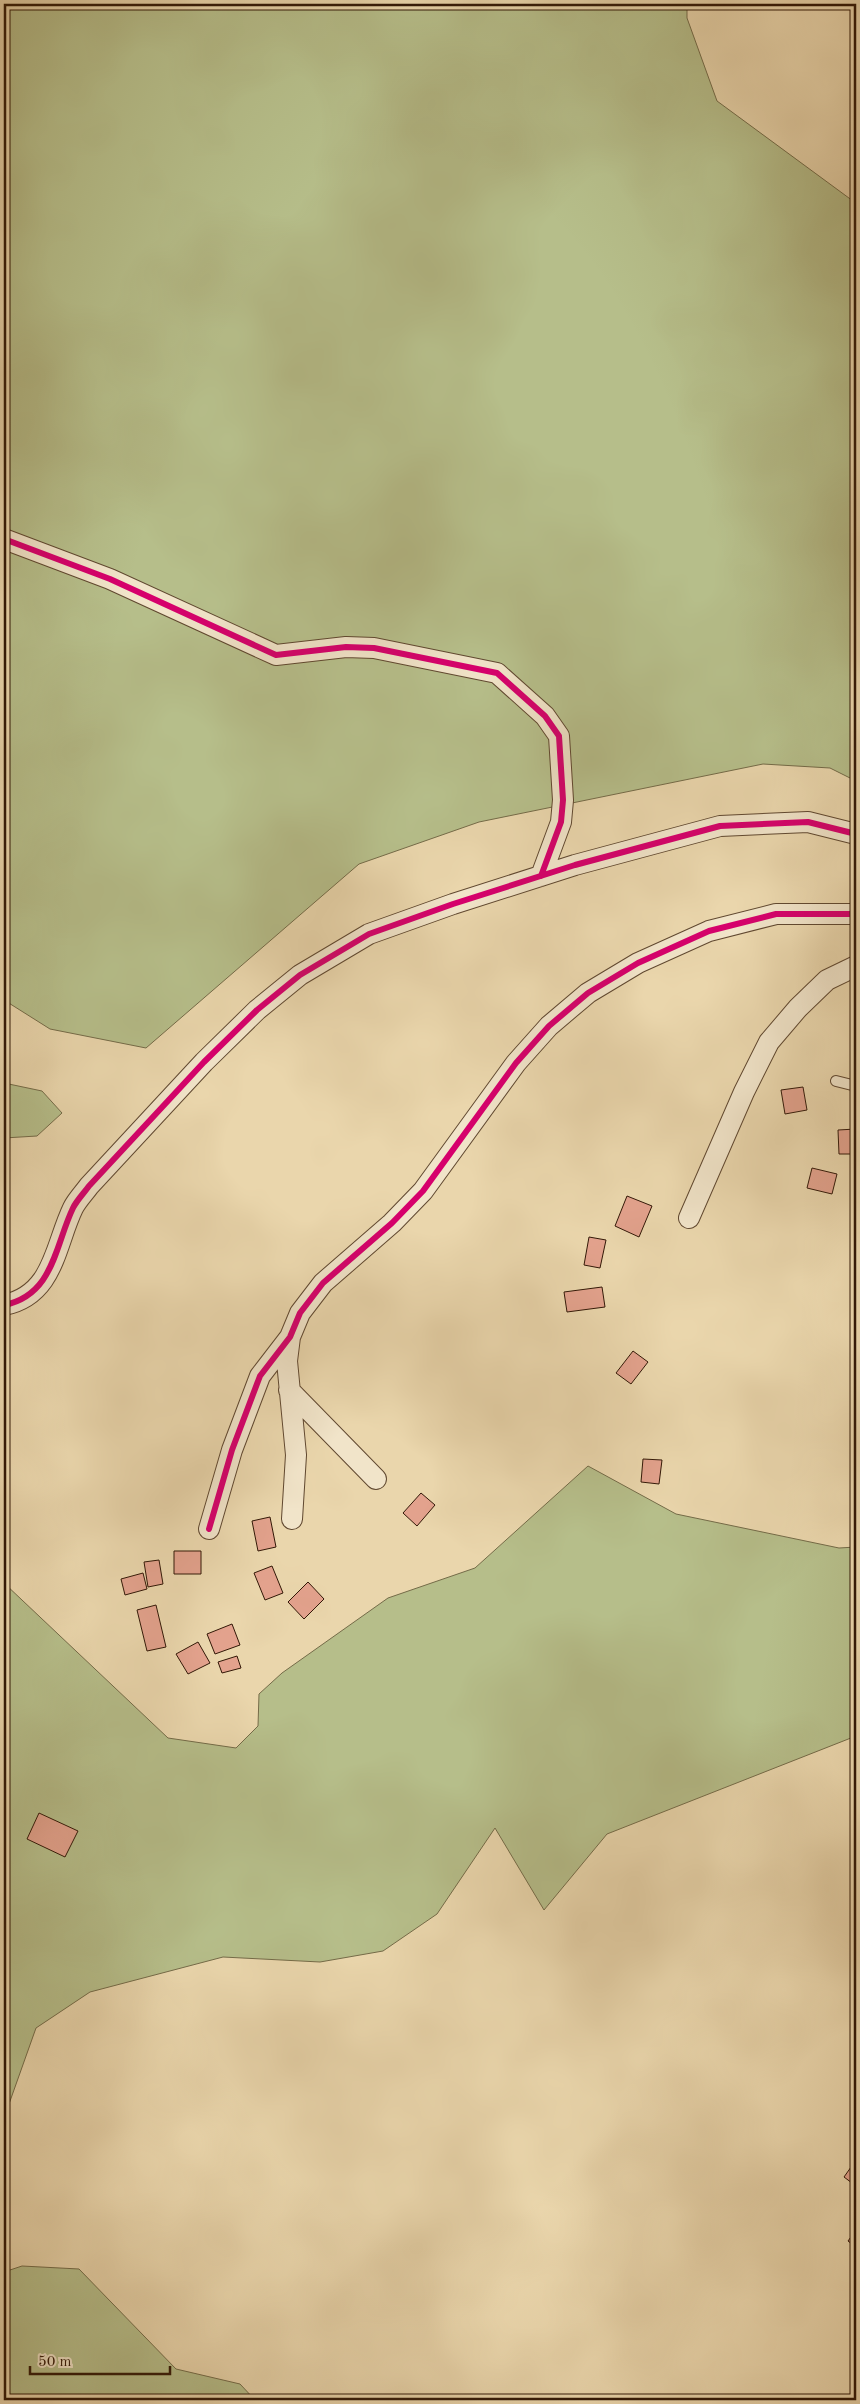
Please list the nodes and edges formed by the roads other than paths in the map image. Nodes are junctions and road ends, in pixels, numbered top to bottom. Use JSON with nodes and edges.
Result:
{"nodes":[{"id":1,"x":4,"y":539,"type":"edge"},
{"id":2,"x":856,"y":834,"type":"edge"},
{"id":3,"x":540,"y":876,"type":"junction"},
{"id":4,"x":856,"y":914,"type":"edge"},
{"id":5,"x":856,"y":966,"type":"edge"},
{"id":6,"x":836,"y":1081,"type":"dead end"},
{"id":7,"x":856,"y":1086,"type":"edge"},
{"id":8,"x":688,"y":1218,"type":"dead end"},
{"id":9,"x":4,"y":1305,"type":"edge"},
{"id":10,"x":290,"y":1337,"type":"junction"},
{"id":11,"x":289,"y":1390,"type":"junction"},
{"id":12,"x":376,"y":1479,"type":"dead end"},
{"id":13,"x":292,"y":1519,"type":"dead end"},
{"id":14,"x":209,"y":1530,"type":"dead end"}],
"edges":[{"from":1,"to":3,"type":"street"},
{"from":2,"to":3,"type":"street"},
{"from":3,"to":9,"type":"street"},
{"from":4,"to":10,"type":"street"},
{"from":5,"to":8,"type":"street"},
{"from":6,"to":7,"type":"lane"},
{"from":10,"to":11,"type":"street"},
{"from":10,"to":14,"type":"street"},
{"from":11,"to":12,"type":"street"},
{"from":11,"to":13,"type":"street"}]}
